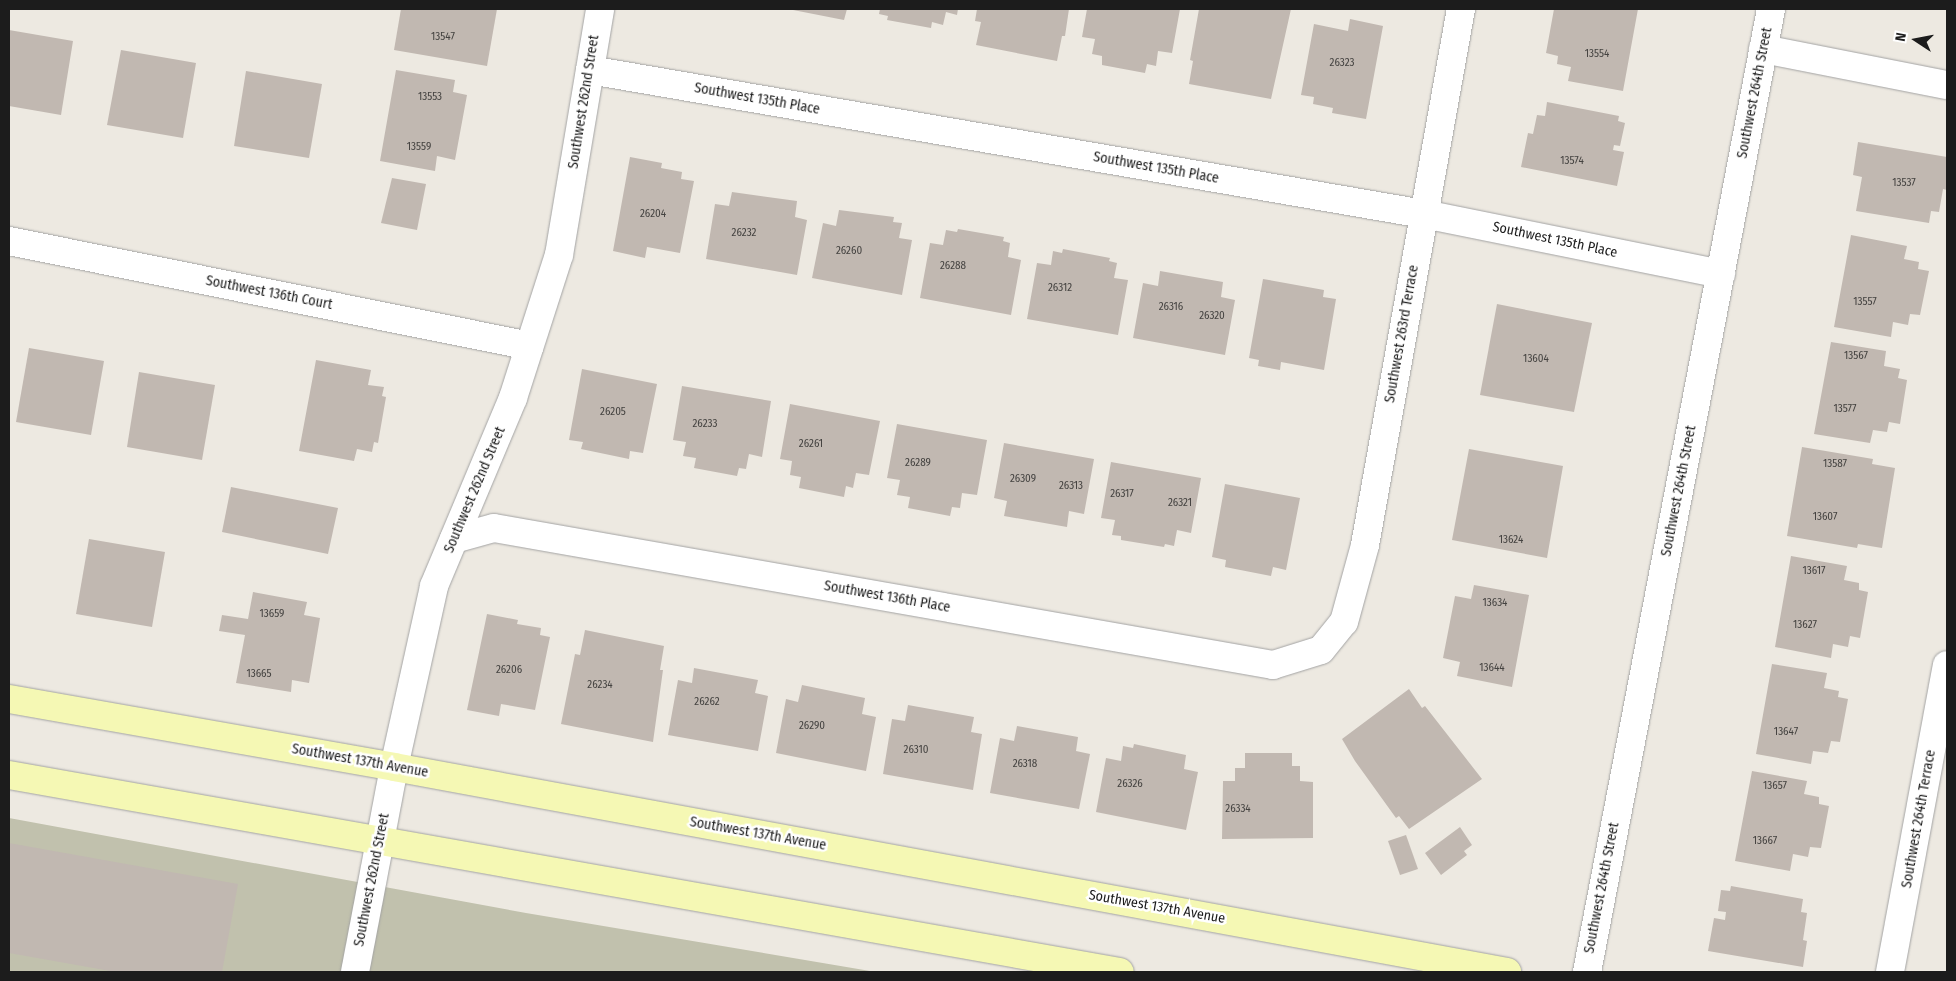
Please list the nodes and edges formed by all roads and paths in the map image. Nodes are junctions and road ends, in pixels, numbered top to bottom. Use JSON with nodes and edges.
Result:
{"nodes":[{"id":1,"x":600,"y":9,"type":"edge"},
{"id":2,"x":1460,"y":9,"type":"edge"},
{"id":3,"x":1770,"y":9,"type":"edge"},
{"id":4,"x":1763,"y":49,"type":"junction"},
{"id":5,"x":590,"y":70,"type":"junction"},
{"id":6,"x":1947,"y":85,"type":"edge"},
{"id":7,"x":1424,"y":214,"type":"junction"},
{"id":8,"x":9,"y":241,"type":"edge"},
{"id":9,"x":1721,"y":274,"type":"junction"},
{"id":10,"x":530,"y":346,"type":"junction"},
{"id":11,"x":454,"y":540,"type":"junction"},
{"id":12,"x":1321,"y":650,"type":"joint"},
{"id":13,"x":1947,"y":665,"type":"edge"},
{"id":14,"x":9,"y":699,"type":"edge"},
{"id":15,"x":394,"y":767,"type":"junction"},
{"id":16,"x":9,"y":775,"type":"edge"},
{"id":17,"x":380,"y":842,"type":"junction"},
{"id":18,"x":355,"y":972,"type":"edge"},
{"id":19,"x":1120,"y":972,"type":"edge"},
{"id":20,"x":1507,"y":972,"type":"edge"},
{"id":21,"x":1587,"y":972,"type":"edge"},
{"id":22,"x":1890,"y":972,"type":"edge"}],
"edges":[{"from":1,"to":5,"type":"street","name":"Southwest 262nd Street"},
{"from":2,"to":7,"type":"street","name":"Southwest 263rd Terrace"},
{"from":3,"to":4,"type":"street","name":"Southwest 264th Street"},
{"from":4,"to":6,"type":"street"},
{"from":4,"to":9,"type":"street","name":"Southwest 264th Street"},
{"from":5,"to":7,"type":"street","name":"Southwest 135th Place"},
{"from":5,"to":10,"type":"street","name":"Southwest 262nd Street"},
{"from":7,"to":9,"type":"street","name":"Southwest 135th Place"},
{"from":7,"to":12,"type":"street","name":"Southwest 263rd Terrace"},
{"from":8,"to":10,"type":"street","name":"Southwest 136th Court"},
{"from":9,"to":21,"type":"street","name":"Southwest 264th Street"},
{"from":10,"to":11,"type":"street","name":"Southwest 262nd Street"},
{"from":11,"to":12,"type":"street","name":"Southwest 136th Place"},
{"from":11,"to":15,"type":"street","name":"Southwest 262nd Street"},
{"from":13,"to":22,"type":"street","name":"Southwest 264th Terrace"},
{"from":14,"to":15,"type":"main road","name":"Southwest 137th Avenue"},
{"from":15,"to":17,"type":"street","name":"Southwest 262nd Street"},
{"from":15,"to":20,"type":"main road","name":"Southwest 137th Avenue"},
{"from":16,"to":17,"type":"main road"},
{"from":17,"to":18,"type":"street","name":"Southwest 262nd Street"},
{"from":17,"to":19,"type":"main road"}]}
